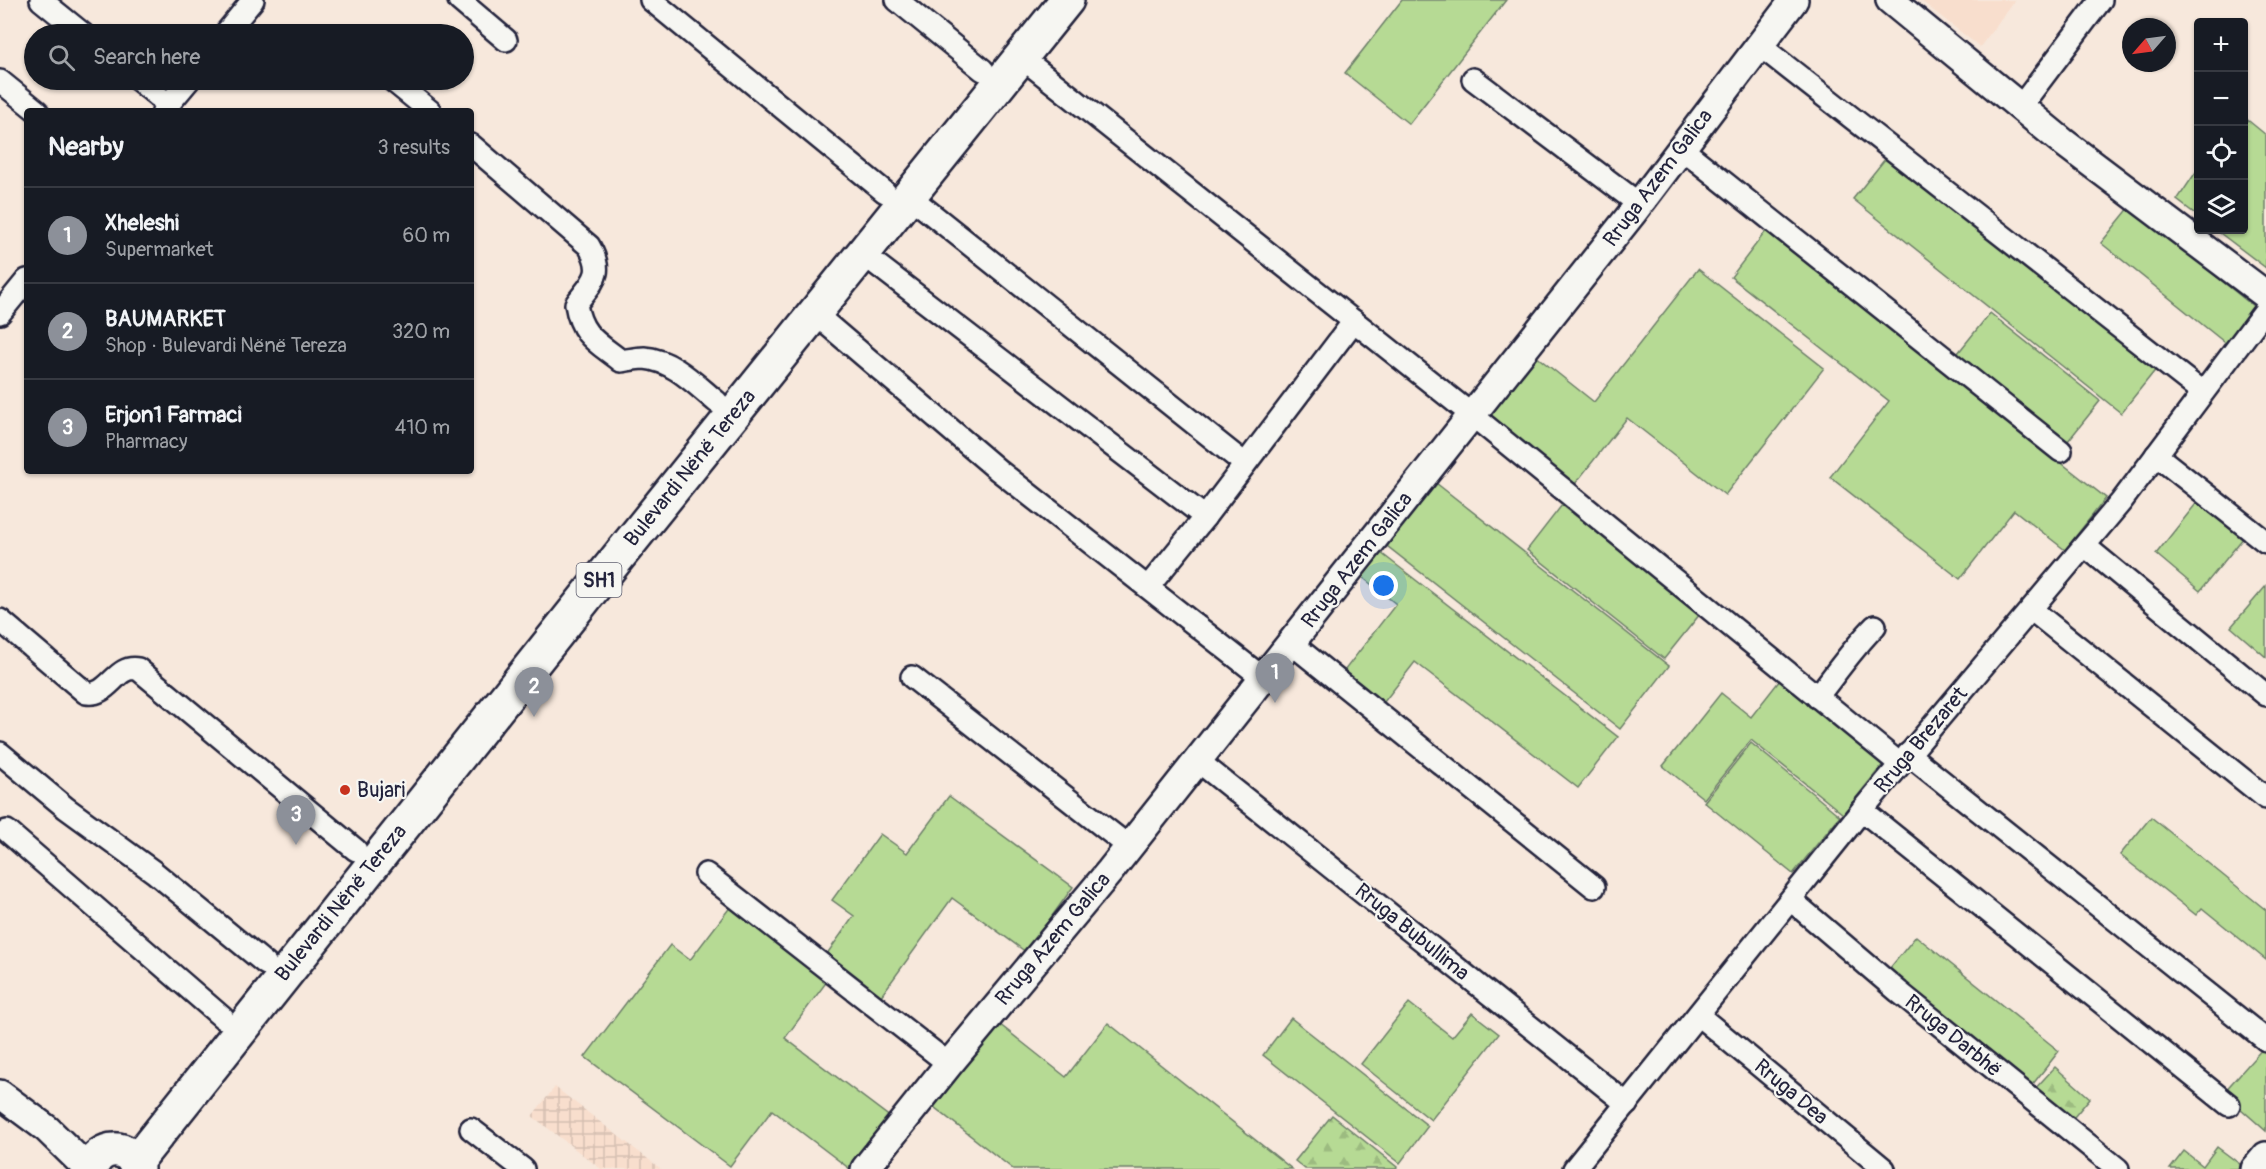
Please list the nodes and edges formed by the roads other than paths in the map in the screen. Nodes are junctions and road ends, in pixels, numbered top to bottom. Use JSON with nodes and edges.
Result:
{"nodes":[{"id":1,"x":41,"y":0,"type":"edge"},
{"id":2,"x":253,"y":0,"type":"edge"},
{"id":3,"x":459,"y":0,"type":"edge"},
{"id":4,"x":651,"y":0,"type":"edge"},
{"id":5,"x":897,"y":0,"type":"edge"},
{"id":6,"x":1039,"y":0,"type":"edge"},
{"id":7,"x":1067,"y":0,"type":"edge"},
{"id":8,"x":1794,"y":0,"type":"edge"},
{"id":9,"x":1890,"y":0,"type":"edge"},
{"id":10,"x":2101,"y":0,"type":"edge"},
{"id":11,"x":71,"y":24,"type":"edge"},
{"id":12,"x":233,"y":24,"type":"edge"},
{"id":13,"x":506,"y":40,"type":"dead end"},
{"id":14,"x":1759,"y":45,"type":"junction"},
{"id":15,"x":1021,"y":57,"type":"junction"},
{"id":16,"x":983,"y":70,"type":"junction"},
{"id":17,"x":1473,"y":79,"type":"dead end"},
{"id":18,"x":0,"y":81,"type":"edge"},
{"id":19,"x":148,"y":90,"type":"edge"},
{"id":20,"x":181,"y":90,"type":"edge"},
{"id":21,"x":404,"y":90,"type":"edge"},
{"id":22,"x":2021,"y":106,"type":"junction"},
{"id":23,"x":32,"y":108,"type":"edge"},
{"id":24,"x":166,"y":108,"type":"edge"},
{"id":25,"x":426,"y":108,"type":"edge"},
{"id":26,"x":1682,"y":148,"type":"junction"},
{"id":27,"x":474,"y":149,"type":"edge"},
{"id":28,"x":897,"y":194,"type":"junction"},
{"id":29,"x":1639,"y":204,"type":"junction"},
{"id":30,"x":863,"y":254,"type":"junction"},
{"id":31,"x":24,"y":283,"type":"edge"},
{"id":32,"x":2266,"y":295,"type":"edge"},
{"id":33,"x":2266,"y":309,"type":"edge"},
{"id":34,"x":1,"y":310,"type":"edge"},
{"id":35,"x":814,"y":313,"type":"junction"},
{"id":36,"x":1354,"y":321,"type":"junction"},
{"id":37,"x":2202,"y":392,"type":"junction"},
{"id":38,"x":717,"y":402,"type":"junction"},
{"id":39,"x":1472,"y":416,"type":"junction"},
{"id":40,"x":2061,"y":451,"type":"dead end"},
{"id":41,"x":2156,"y":455,"type":"junction"},
{"id":42,"x":1245,"y":464,"type":"junction"},
{"id":43,"x":1205,"y":517,"type":"junction"},
{"id":44,"x":2266,"y":542,"type":"edge"},
{"id":45,"x":2085,"y":546,"type":"junction"},
{"id":46,"x":1148,"y":587,"type":"junction"},
{"id":47,"x":2032,"y":610,"type":"junction"},
{"id":48,"x":0,"y":620,"type":"edge"},
{"id":49,"x":1875,"y":626,"type":"dead end"},
{"id":50,"x":1291,"y":643,"type":"junction"},
{"id":51,"x":912,"y":677,"type":"dead end"},
{"id":52,"x":1263,"y":678,"type":"junction"},
{"id":53,"x":2266,"y":695,"type":"edge"},
{"id":54,"x":1817,"y":697,"type":"junction"},
{"id":55,"x":0,"y":753,"type":"edge"},
{"id":56,"x":1904,"y":759,"type":"junction"},
{"id":57,"x":1198,"y":761,"type":"junction"},
{"id":58,"x":2266,"y":798,"type":"edge"},
{"id":59,"x":1862,"y":810,"type":"junction"},
{"id":60,"x":7,"y":831,"type":"dead end"},
{"id":61,"x":1128,"y":846,"type":"junction"},
{"id":62,"x":356,"y":850,"type":"junction"},
{"id":63,"x":706,"y":874,"type":"dead end"},
{"id":64,"x":1594,"y":887,"type":"dead end"},
{"id":65,"x":1791,"y":900,"type":"junction"},
{"id":66,"x":266,"y":964,"type":"junction"},
{"id":67,"x":1698,"y":1016,"type":"junction"},
{"id":68,"x":223,"y":1018,"type":"junction"},
{"id":69,"x":2266,"y":1040,"type":"edge"},
{"id":70,"x":949,"y":1064,"type":"junction"},
{"id":71,"x":0,"y":1094,"type":"edge"},
{"id":72,"x":1627,"y":1104,"type":"junction"},
{"id":73,"x":2229,"y":1106,"type":"dead end"},
{"id":74,"x":471,"y":1129,"type":"dead end"},
{"id":75,"x":2266,"y":1156,"type":"edge"},
{"id":76,"x":112,"y":1162,"type":"edge"},
{"id":77,"x":1578,"y":1168,"type":"edge"},
{"id":78,"x":523,"y":1169,"type":"edge"},
{"id":79,"x":866,"y":1169,"type":"edge"},
{"id":80,"x":1884,"y":1169,"type":"edge"},
{"id":81,"x":2118,"y":1169,"type":"edge"},
{"id":82,"x":2255,"y":1169,"type":"edge"}],
"edges":[{"from":1,"to":11,"type":"street"},
{"from":2,"to":12,"type":"street"},
{"from":3,"to":13,"type":"street"},
{"from":4,"to":28,"type":"street"},
{"from":5,"to":16,"type":"street"},
{"from":6,"to":16,"type":"main road","name":"Bulevardi Nënë Tereza","number":"SH1"},
{"from":7,"to":15,"type":"main road","name":"Bulevardi Nënë Tereza","number":"SH1"},
{"from":8,"to":14,"type":"street","name":"Rruga Azem Galica"},
{"from":9,"to":22,"type":"street"},
{"from":10,"to":22,"type":"street"},
{"from":14,"to":26,"type":"street","name":"Rruga Azem Galica"},
{"from":14,"to":37,"type":"street"},
{"from":15,"to":28,"type":"main road","name":"Bulevardi Nënë Tereza","number":"SH1"},
{"from":15,"to":36,"type":"street"},
{"from":16,"to":28,"type":"main road","name":"Bulevardi Nënë Tereza","number":"SH1"},
{"from":17,"to":29,"type":"street"},
{"from":18,"to":23,"type":"street"},
{"from":19,"to":24,"type":"street"},
{"from":20,"to":24,"type":"street"},
{"from":21,"to":25,"type":"street"},
{"from":22,"to":32,"type":"street"},
{"from":26,"to":29,"type":"street","name":"Rruga Azem Galica"},
{"from":26,"to":40,"type":"street"},
{"from":27,"to":38,"type":"street"},
{"from":28,"to":30,"type":"main road","name":"Bulevardi Nënë Tereza","number":"SH1"},
{"from":28,"to":38,"type":"main road","name":"Bulevardi Nënë Tereza","number":"SH1"},
{"from":28,"to":42,"type":"street"},
{"from":29,"to":39,"type":"street","name":"Rruga Azem Galica"},
{"from":30,"to":35,"type":"main road","name":"Bulevardi Nënë Tereza","number":"SH1"},
{"from":30,"to":43,"type":"street"},
{"from":31,"to":34,"type":"street"},
{"from":33,"to":37,"type":"street","name":"Rruga Brezaret"},
{"from":35,"to":46,"type":"street"},
{"from":35,"to":76,"type":"main road","name":"Bulevardi Nënë Tereza","number":"SH1"},
{"from":36,"to":39,"type":"street"},
{"from":36,"to":42,"type":"street"},
{"from":37,"to":41,"type":"street","name":"Rruga Brezaret"},
{"from":38,"to":62,"type":"main road","name":"Bulevardi Nënë Tereza","number":"SH1"},
{"from":39,"to":50,"type":"street","name":"Rruga Azem Galica"},
{"from":39,"to":54,"type":"street"},
{"from":41,"to":44,"type":"street"},
{"from":41,"to":45,"type":"street","name":"Rruga Brezaret"},
{"from":42,"to":43,"type":"street"},
{"from":43,"to":46,"type":"street"},
{"from":45,"to":47,"type":"street","name":"Rruga Brezaret"},
{"from":45,"to":53,"type":"street"},
{"from":46,"to":52,"type":"street"},
{"from":47,"to":56,"type":"street","name":"Rruga Brezaret"},
{"from":47,"to":58,"type":"street"},
{"from":48,"to":62,"type":"street"},
{"from":49,"to":54,"type":"street"},
{"from":50,"to":52,"type":"street","name":"Rruga Azem Galica"},
{"from":50,"to":64,"type":"street"},
{"from":51,"to":61,"type":"street"},
{"from":52,"to":57,"type":"street","name":"Rruga Azem Galica"},
{"from":54,"to":56,"type":"street"},
{"from":55,"to":66,"type":"street"},
{"from":56,"to":59,"type":"street","name":"Rruga Brezaret"},
{"from":56,"to":69,"type":"street"},
{"from":57,"to":61,"type":"street","name":"Rruga Azem Galica"},
{"from":57,"to":72,"type":"street","name":"Rruga Bubullima"},
{"from":59,"to":65,"type":"street","name":"Rruga Brezaret"},
{"from":59,"to":73,"type":"street"},
{"from":60,"to":68,"type":"street"},
{"from":61,"to":70,"type":"street","name":"Rruga Azem Galica"},
{"from":62,"to":66,"type":"main road","name":"Bulevardi Nënë Tereza","number":"SH1"},
{"from":63,"to":70,"type":"street"},
{"from":65,"to":67,"type":"street","name":"Rruga Brezaret"},
{"from":65,"to":81,"type":"street","name":"Rruga Darbhë"},
{"from":66,"to":68,"type":"main road","name":"Bulevardi Nënë Tereza","number":"SH1"},
{"from":67,"to":72,"type":"street","name":"Rruga Brezaret"},
{"from":67,"to":80,"type":"street","name":"Rruga Dea"},
{"from":68,"to":76,"type":"main road","name":"Bulevardi Nënë Tereza","number":"SH1"},
{"from":70,"to":79,"type":"street","name":"Rruga Azem Galica"},
{"from":71,"to":76,"type":"street"},
{"from":72,"to":77,"type":"street","name":"Rruga Brezaret"},
{"from":74,"to":78,"type":"street"},
{"from":75,"to":82,"type":"street"}]}
